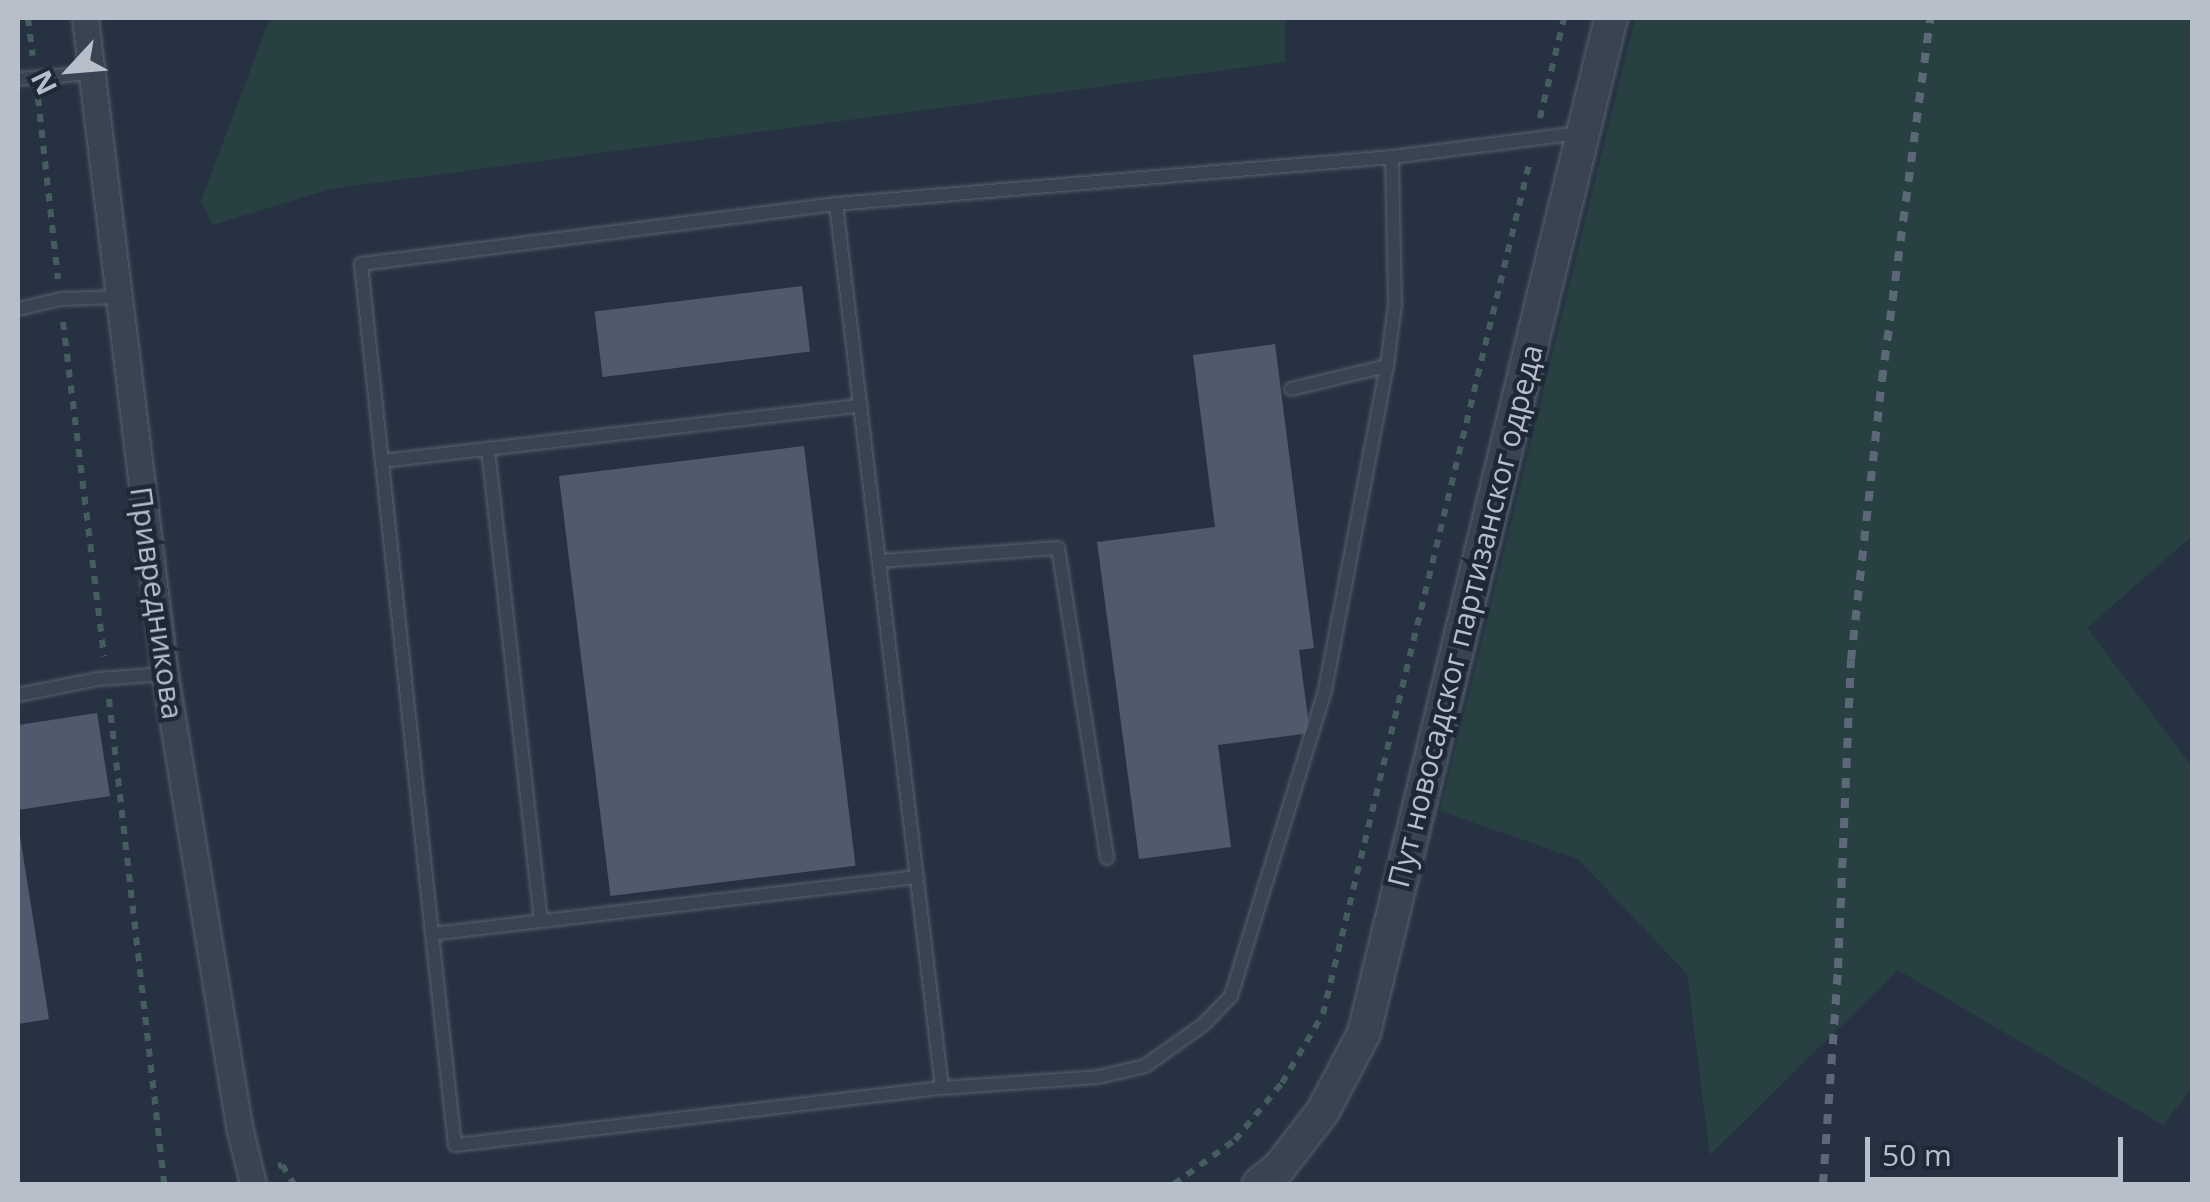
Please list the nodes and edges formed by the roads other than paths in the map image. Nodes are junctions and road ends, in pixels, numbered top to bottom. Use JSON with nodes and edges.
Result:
{"nodes":[{"id":1,"x":85,"y":18,"type":"edge"},
{"id":2,"x":1611,"y":18,"type":"edge"},
{"id":3,"x":92,"y":74,"type":"junction"},
{"id":4,"x":18,"y":79,"type":"edge"},
{"id":5,"x":1582,"y":133,"type":"junction"},
{"id":6,"x":1392,"y":156,"type":"junction"},
{"id":7,"x":836,"y":204,"type":"junction"},
{"id":8,"x":118,"y":298,"type":"junction"},
{"id":9,"x":18,"y":309,"type":"edge"},
{"id":10,"x":1387,"y":366,"type":"junction"},
{"id":11,"x":1291,"y":389,"type":"dead end"},
{"id":12,"x":861,"y":406,"type":"junction"},
{"id":13,"x":488,"y":449,"type":"junction"},
{"id":14,"x":382,"y":461,"type":"junction"},
{"id":15,"x":879,"y":561,"type":"junction"},
{"id":16,"x":165,"y":674,"type":"junction"},
{"id":17,"x":18,"y":695,"type":"edge"},
{"id":18,"x":1106,"y":858,"type":"dead end"},
{"id":19,"x":917,"y":877,"type":"junction"},
{"id":20,"x":541,"y":922,"type":"junction"},
{"id":21,"x":432,"y":934,"type":"junction"},
{"id":22,"x":942,"y":1088,"type":"junction"},
{"id":23,"x":253,"y":1184,"type":"edge"},
{"id":24,"x":1259,"y":1184,"type":"edge"}],
"edges":[{"from":1,"to":3,"type":"street","name":"Привредникова"},
{"from":2,"to":5,"type":"street","name":"Пут новосадског партизанског одреда"},
{"from":3,"to":4,"type":"lane"},
{"from":3,"to":8,"type":"street","name":"Привредникова"},
{"from":5,"to":6,"type":"lane"},
{"from":5,"to":24,"type":"street","name":"Пут новосадског партизанског одреда"},
{"from":6,"to":7,"type":"lane"},
{"from":6,"to":10,"type":"lane"},
{"from":7,"to":12,"type":"lane"},
{"from":7,"to":14,"type":"lane"},
{"from":8,"to":9,"type":"lane"},
{"from":8,"to":16,"type":"street","name":"Привредникова"},
{"from":10,"to":11,"type":"lane"},
{"from":10,"to":22,"type":"lane"},
{"from":12,"to":13,"type":"lane"},
{"from":12,"to":15,"type":"lane"},
{"from":13,"to":14,"type":"lane"},
{"from":13,"to":20,"type":"lane"},
{"from":14,"to":21,"type":"lane"},
{"from":15,"to":18,"type":"lane"},
{"from":15,"to":19,"type":"lane"},
{"from":16,"to":17,"type":"lane"},
{"from":16,"to":23,"type":"street","name":"Привредникова"},
{"from":19,"to":20,"type":"lane"},
{"from":19,"to":22,"type":"lane"},
{"from":20,"to":21,"type":"lane"},
{"from":21,"to":22,"type":"lane"}]}
